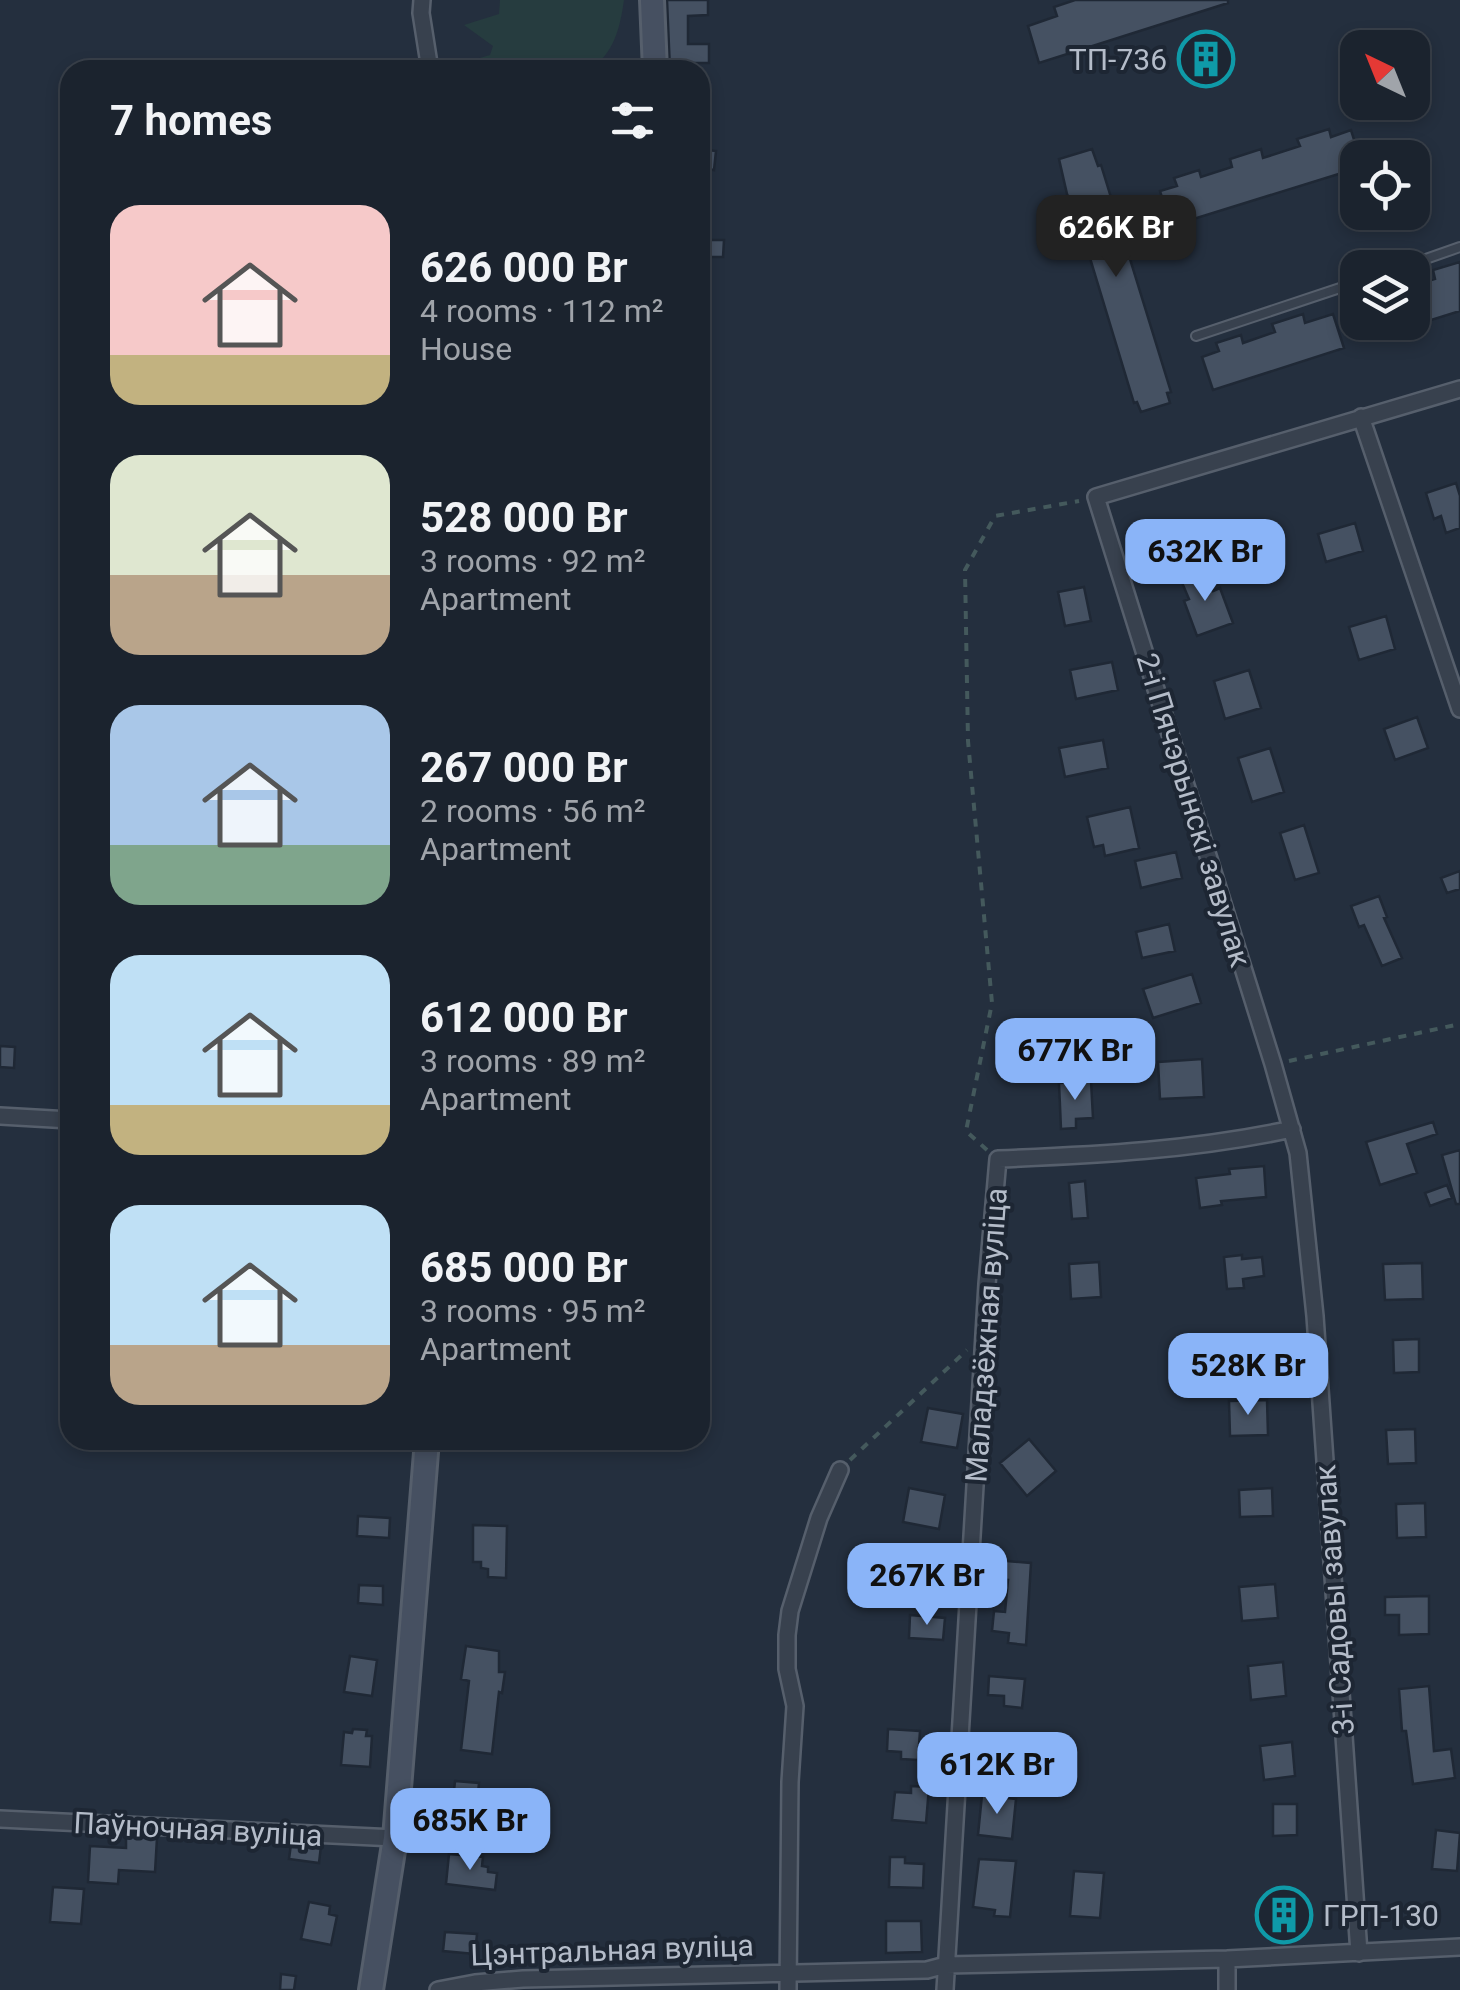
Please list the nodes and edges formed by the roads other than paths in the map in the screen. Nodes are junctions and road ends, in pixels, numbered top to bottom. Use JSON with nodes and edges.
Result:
{"nodes":[{"id":1,"x":422,"y":0,"type":"edge"},
{"id":2,"x":652,"y":0,"type":"edge"},
{"id":3,"x":428,"y":60,"type":"edge"},
{"id":4,"x":655,"y":60,"type":"edge"},
{"id":5,"x":1460,"y":247,"type":"edge"},
{"id":6,"x":1430,"y":258,"type":"edge"},
{"id":7,"x":1340,"y":288,"type":"edge"},
{"id":8,"x":1196,"y":336,"type":"dead end"},
{"id":9,"x":1460,"y":389,"type":"edge"},
{"id":10,"x":1361,"y":417,"type":"junction"},
{"id":11,"x":1460,"y":709,"type":"edge"},
{"id":12,"x":0,"y":1116,"type":"edge"},
{"id":13,"x":60,"y":1119,"type":"edge"},
{"id":14,"x":1292,"y":1129,"type":"junction"},
{"id":15,"x":426,"y":1450,"type":"edge"},
{"id":16,"x":840,"y":1470,"type":"road end"},
{"id":17,"x":0,"y":1819,"type":"edge"},
{"id":18,"x":395,"y":1838,"type":"junction"},
{"id":19,"x":1460,"y":1947,"type":"edge"},
{"id":20,"x":1359,"y":1952,"type":"junction"},
{"id":21,"x":1228,"y":1959,"type":"junction"},
{"id":22,"x":946,"y":1965,"type":"junction"},
{"id":23,"x":789,"y":1982,"type":"edge"},
{"id":24,"x":370,"y":1990,"type":"edge"},
{"id":25,"x":438,"y":1990,"type":"edge"},
{"id":26,"x":945,"y":1990,"type":"edge"},
{"id":27,"x":1227,"y":1990,"type":"edge"}],
"edges":[{"from":1,"to":3,"type":"street"},
{"from":2,"to":4,"type":"street"},
{"from":5,"to":6,"type":"lane"},
{"from":7,"to":8,"type":"lane"},
{"from":9,"to":10,"type":"street"},
{"from":10,"to":11,"type":"street"},
{"from":10,"to":14,"type":"street","name":"2-і Пячэрынскі завулак"},
{"from":12,"to":13,"type":"street"},
{"from":14,"to":20,"type":"street","name":"3-і Садовы завулак"},
{"from":14,"to":22,"type":"street","name":"Маладзёжная вуліца"},
{"from":15,"to":18,"type":"street"},
{"from":16,"to":23,"type":"street"},
{"from":17,"to":18,"type":"street","name":"Паўночная вуліца"},
{"from":18,"to":24,"type":"street"},
{"from":19,"to":20,"type":"street","name":"Цэнтральная вуліца"},
{"from":20,"to":21,"type":"street","name":"Цэнтральная вуліца"},
{"from":21,"to":22,"type":"street","name":"Цэнтральная вуліца"},
{"from":21,"to":27,"type":"street"},
{"from":22,"to":23,"type":"street","name":"Цэнтральная вуліца"},
{"from":22,"to":26,"type":"street","name":"Маладзёжная вуліца"},
{"from":23,"to":25,"type":"street","name":"Цэнтральная вуліца"}]}
